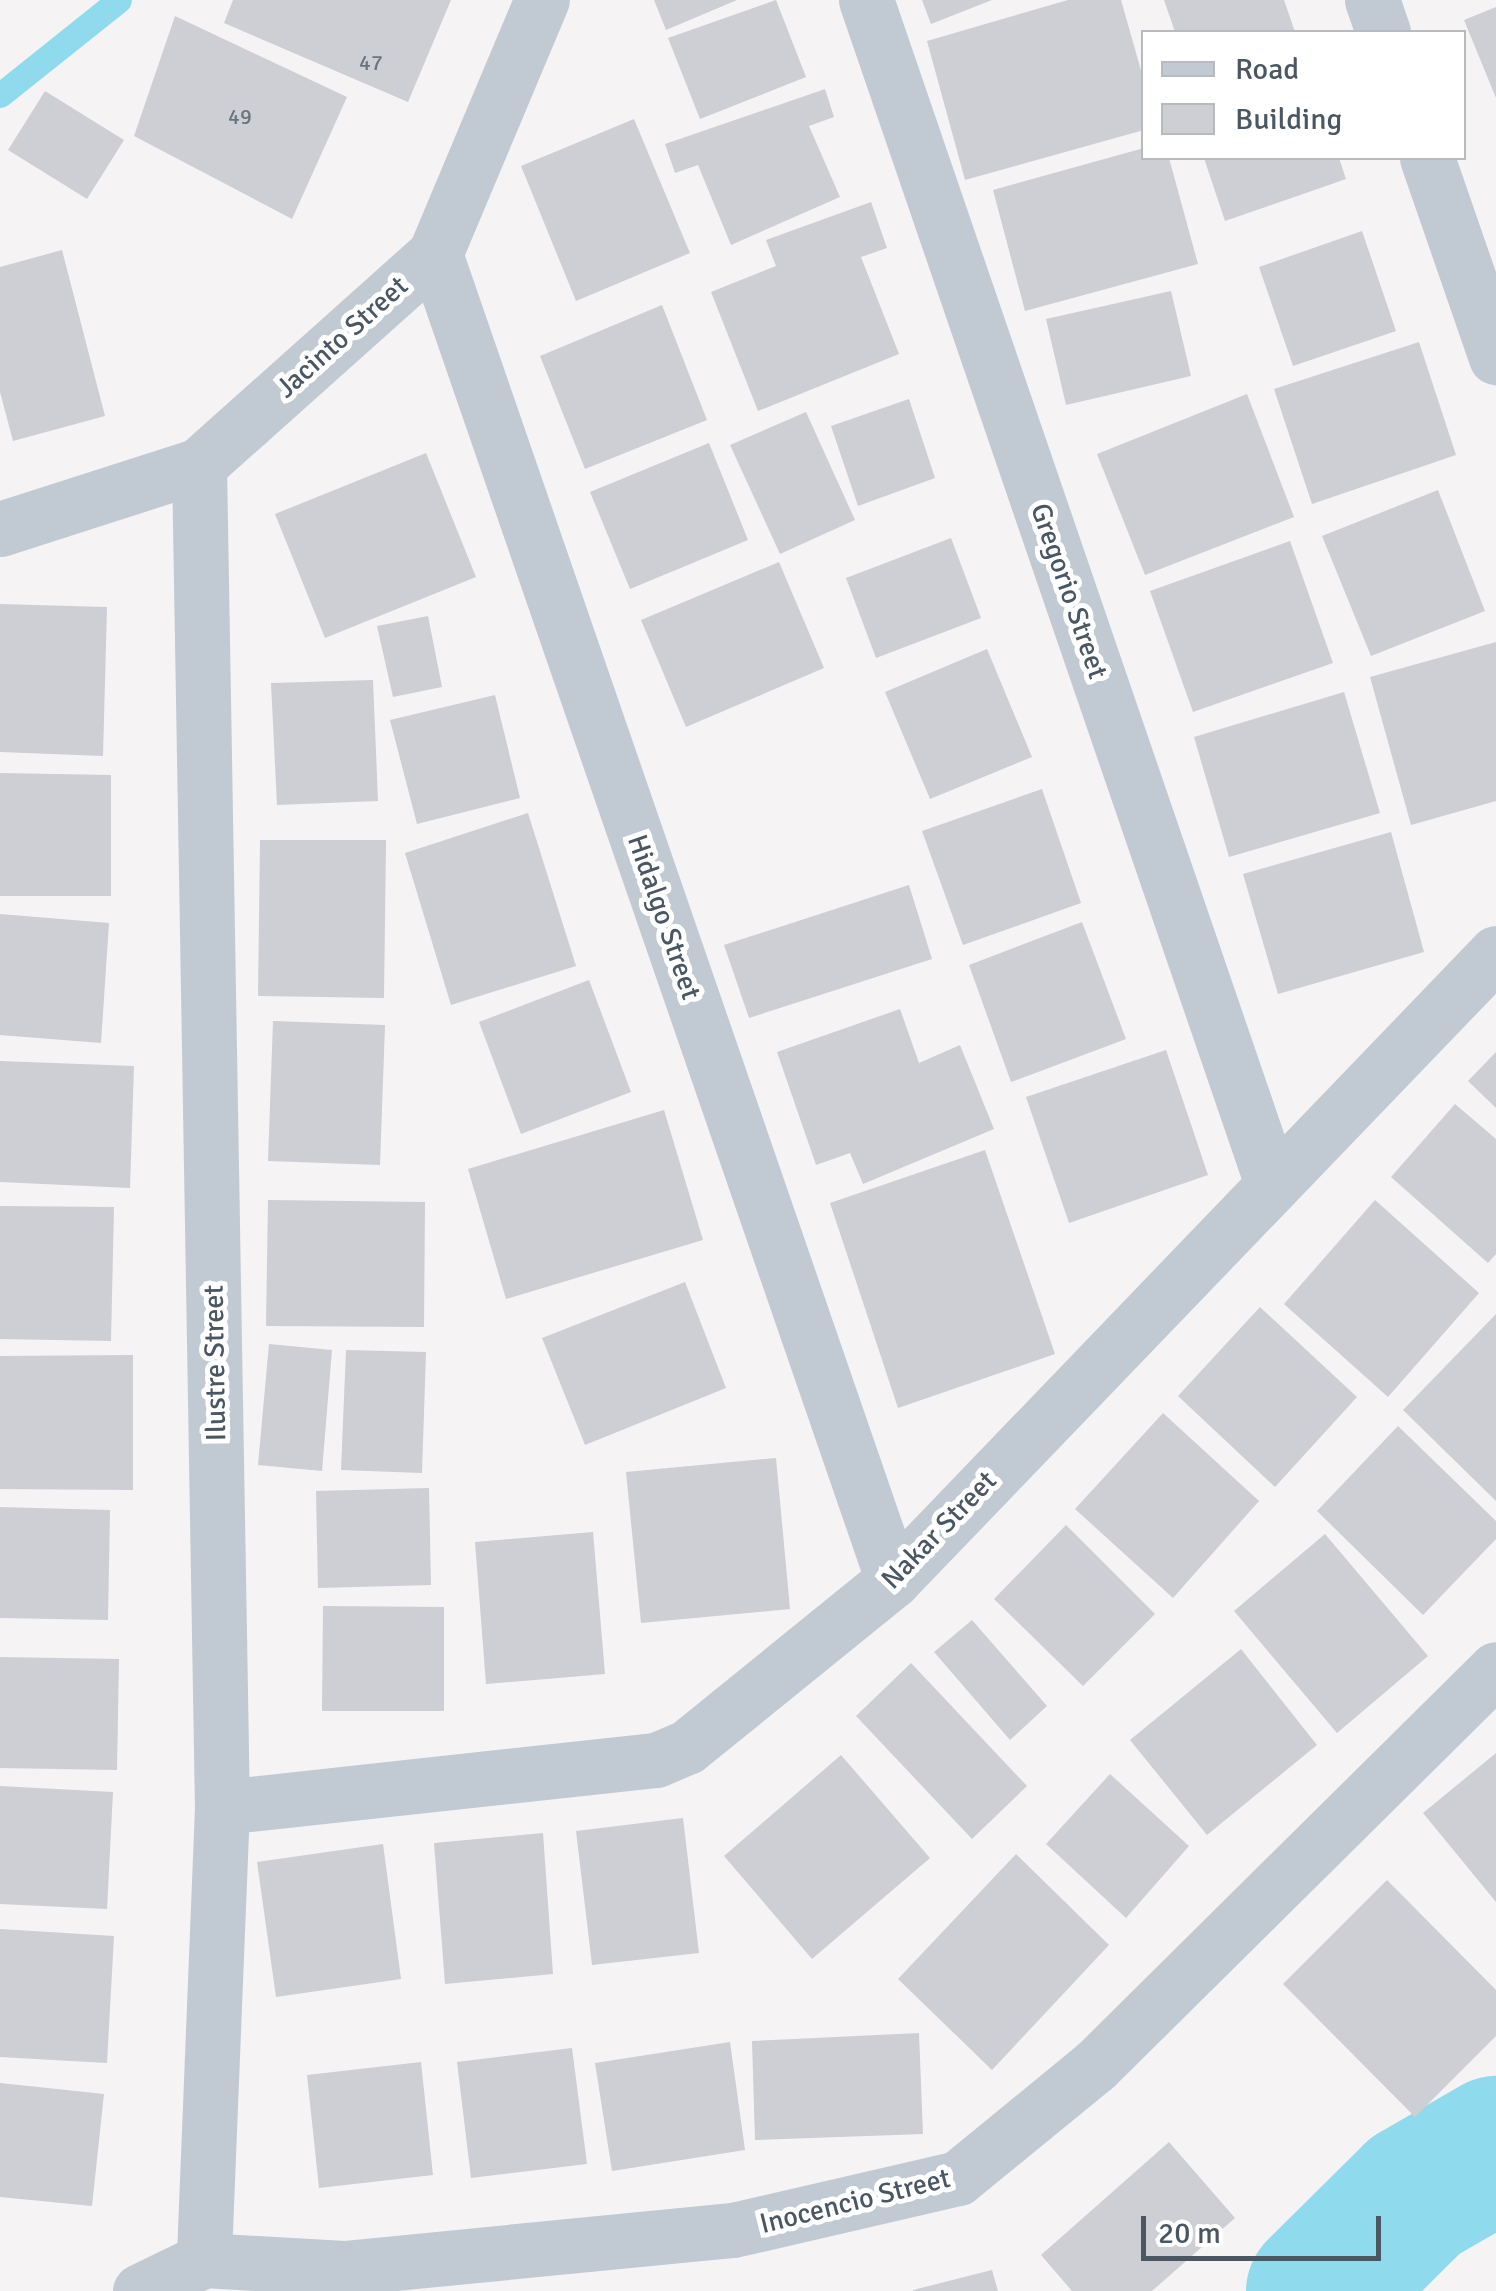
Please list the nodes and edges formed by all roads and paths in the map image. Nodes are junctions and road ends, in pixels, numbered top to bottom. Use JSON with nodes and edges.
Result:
{"nodes":[{"id":1,"x":542,"y":0,"type":"edge"},
{"id":2,"x":866,"y":0,"type":"edge"},
{"id":3,"x":1372,"y":0,"type":"edge"},
{"id":4,"x":1383,"y":30,"type":"edge"},
{"id":5,"x":1428,"y":160,"type":"edge"},
{"id":6,"x":435,"y":254,"type":"junction"},
{"id":7,"x":1496,"y":357,"type":"edge"},
{"id":8,"x":199,"y":465,"type":"junction"},
{"id":9,"x":0,"y":528,"type":"edge"},
{"id":10,"x":1496,"y":954,"type":"edge"},
{"id":11,"x":1272,"y":1181,"type":"junction"},
{"id":12,"x":893,"y":1580,"type":"junction"},
{"id":13,"x":1496,"y":1668,"type":"edge"},
{"id":14,"x":222,"y":1807,"type":"junction"},
{"id":15,"x":204,"y":2260,"type":"junction"},
{"id":16,"x":140,"y":2291,"type":"edge"}],
"edges":[{"from":1,"to":6,"type":"street","name":"Jacinto Street"},
{"from":2,"to":11,"type":"street","name":"Gregorio Street"},
{"from":3,"to":4,"type":"street"},
{"from":5,"to":7,"type":"street"},
{"from":6,"to":8,"type":"street","name":"Jacinto Street"},
{"from":6,"to":12,"type":"street","name":"Hidalgo Street"},
{"from":8,"to":9,"type":"street","name":"Jacinto Street"},
{"from":8,"to":14,"type":"street","name":"Ilustre Street"},
{"from":10,"to":11,"type":"street","name":"Nakar Street"},
{"from":11,"to":12,"type":"street","name":"Nakar Street"},
{"from":12,"to":14,"type":"street","name":"Nakar Street"},
{"from":13,"to":15,"type":"street","name":"Inocencio Street"},
{"from":14,"to":15,"type":"street","name":"Ilustre Street"},
{"from":15,"to":16,"type":"street","name":"Inocencio Street"}]}
